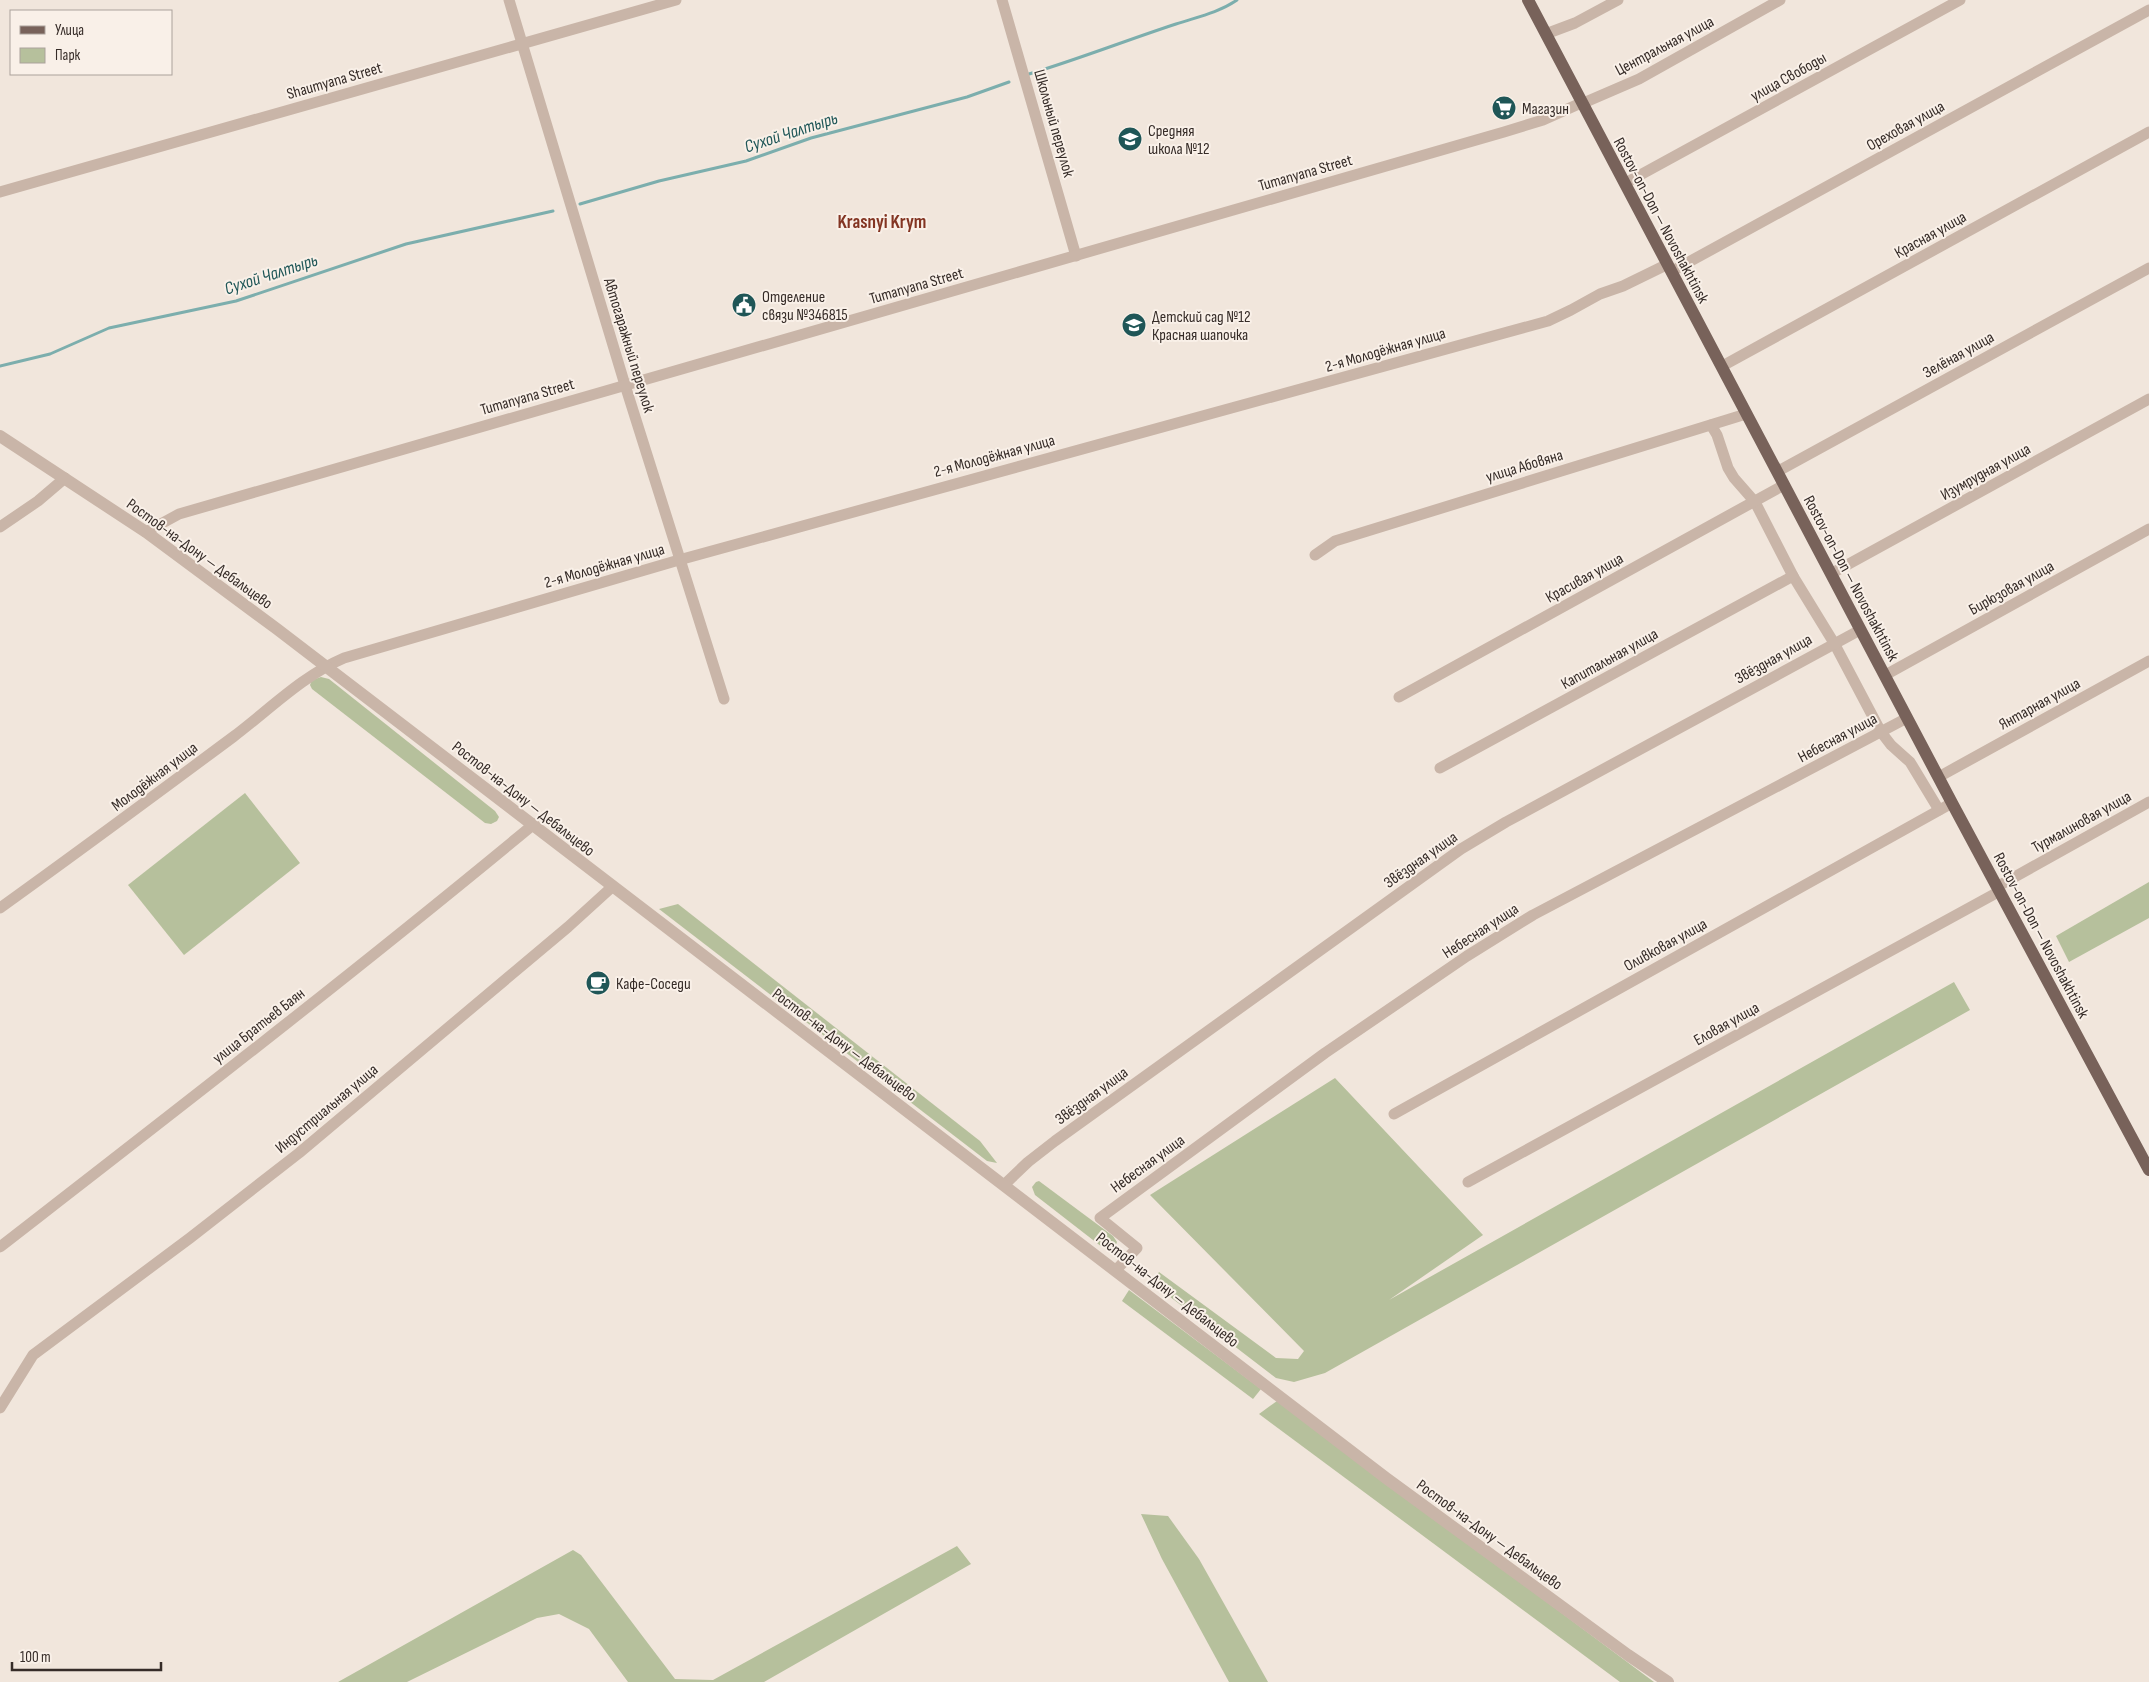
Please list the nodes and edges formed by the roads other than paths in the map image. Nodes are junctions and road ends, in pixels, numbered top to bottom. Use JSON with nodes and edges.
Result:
{"nodes":[{"id":1,"x":509,"y":0,"type":"edge"},
{"id":2,"x":676,"y":0,"type":"edge"},
{"id":3,"x":1002,"y":0,"type":"edge"},
{"id":4,"x":1528,"y":0,"type":"edge"},
{"id":5,"x":1534,"y":0,"type":"edge"},
{"id":6,"x":1618,"y":0,"type":"edge"},
{"id":7,"x":1780,"y":0,"type":"edge"},
{"id":8,"x":1960,"y":0,"type":"edge"},
{"id":9,"x":2149,"y":10,"type":"edge"},
{"id":10,"x":1551,"y":32,"type":"junction"},
{"id":11,"x":522,"y":44,"type":"junction"},
{"id":12,"x":1585,"y":102,"type":"junction"},
{"id":13,"x":2149,"y":132,"type":"edge"},
{"id":14,"x":1631,"y":180,"type":"junction"},
{"id":15,"x":0,"y":192,"type":"edge"},
{"id":16,"x":1076,"y":256,"type":"junction"},
{"id":17,"x":1671,"y":267,"type":"junction"},
{"id":18,"x":2149,"y":268,"type":"edge"},
{"id":19,"x":1726,"y":364,"type":"junction"},
{"id":20,"x":624,"y":385,"type":"junction"},
{"id":21,"x":2149,"y":399,"type":"edge"},
{"id":22,"x":1746,"y":414,"type":"junction"},
{"id":23,"x":1711,"y":425,"type":"junction"},
{"id":24,"x":0,"y":436,"type":"edge"},
{"id":25,"x":1782,"y":469,"type":"junction"},
{"id":26,"x":65,"y":478,"type":"junction"},
{"id":27,"x":1784,"y":485,"type":"junction"},
{"id":28,"x":1755,"y":502,"type":"junction"},
{"id":29,"x":0,"y":527,"type":"edge"},
{"id":30,"x":2149,"y":529,"type":"edge"},
{"id":31,"x":146,"y":532,"type":"junction"},
{"id":32,"x":1315,"y":555,"type":"dead end"},
{"id":33,"x":679,"y":560,"type":"junction"},
{"id":34,"x":1836,"y":571,"type":"junction"},
{"id":35,"x":1793,"y":576,"type":"junction"},
{"id":36,"x":1860,"y":630,"type":"junction"},
{"id":37,"x":1834,"y":643,"type":"junction"},
{"id":38,"x":2149,"y":661,"type":"edge"},
{"id":39,"x":325,"y":666,"type":"junction"},
{"id":40,"x":1889,"y":673,"type":"junction"},
{"id":41,"x":1399,"y":697,"type":"dead end"},
{"id":42,"x":724,"y":699,"type":"dead end"},
{"id":43,"x":1907,"y":718,"type":"junction"},
{"id":44,"x":1881,"y":732,"type":"junction"},
{"id":45,"x":1440,"y":768,"type":"dead end"},
{"id":46,"x":1944,"y":774,"type":"junction"},
{"id":47,"x":2149,"y":802,"type":"edge"},
{"id":48,"x":1952,"y":803,"type":"junction"},
{"id":49,"x":1939,"y":810,"type":"junction"},
{"id":50,"x":534,"y":824,"type":"junction"},
{"id":51,"x":612,"y":887,"type":"junction"},
{"id":52,"x":2001,"y":887,"type":"junction"},
{"id":53,"x":0,"y":908,"type":"edge"},
{"id":54,"x":2050,"y":979,"type":"junction"},
{"id":55,"x":1394,"y":1114,"type":"dead end"},
{"id":56,"x":2149,"y":1159,"type":"edge"},
{"id":57,"x":2149,"y":1170,"type":"edge"},
{"id":58,"x":1468,"y":1182,"type":"dead end"},
{"id":59,"x":1005,"y":1184,"type":"junction"},
{"id":60,"x":0,"y":1247,"type":"edge"},
{"id":61,"x":1116,"y":1270,"type":"junction"},
{"id":62,"x":0,"y":1408,"type":"edge"},
{"id":63,"x":1668,"y":1682,"type":"edge"}],
"edges":[{"from":1,"to":11,"type":"street","name":"Автогаражный переулок"},
{"from":2,"to":11,"type":"street","name":"Shaumyana Street"},
{"from":3,"to":16,"type":"street","name":"Школьный переулок"},
{"from":4,"to":12,"type":"main road","name":"Rostov-on-Don — Novoshakhtinsk"},
{"from":5,"to":10,"type":"main road","name":"Rostov-on-Don — Novoshakhtinsk"},
{"from":6,"to":10,"type":"street"},
{"from":7,"to":12,"type":"street","name":"Центральная улица"},
{"from":8,"to":14,"type":"street","name":"улица Свободы"},
{"from":9,"to":17,"type":"street","name":"Ореховая улица"},
{"from":10,"to":12,"type":"main road","name":"Rostov-on-Don — Novoshakhtinsk"},
{"from":11,"to":15,"type":"street","name":"Shaumyana Street"},
{"from":11,"to":20,"type":"street","name":"Автогаражный переулок"},
{"from":12,"to":14,"type":"main road","name":"Rostov-on-Don — Novoshakhtinsk"},
{"from":12,"to":16,"type":"street","name":"Tumanyana Street"},
{"from":12,"to":17,"type":"main road","name":"Rostov-on-Don — Novoshakhtinsk"},
{"from":13,"to":19,"type":"street","name":"Красная улица"},
{"from":14,"to":17,"type":"main road","name":"Rostov-on-Don — Novoshakhtinsk"},
{"from":16,"to":20,"type":"street","name":"Tumanyana Street"},
{"from":17,"to":19,"type":"main road","name":"Rostov-on-Don — Novoshakhtinsk"},
{"from":17,"to":22,"type":"main road","name":"Rostov-on-Don — Novoshakhtinsk"},
{"from":17,"to":33,"type":"street","name":"2-я Молодёжная улица"},
{"from":18,"to":25,"type":"street","name":"Зелёная улица"},
{"from":19,"to":25,"type":"main road","name":"Rostov-on-Don — Novoshakhtinsk"},
{"from":20,"to":31,"type":"street","name":"Tumanyana Street"},
{"from":20,"to":33,"type":"street","name":"Автогаражный переулок"},
{"from":21,"to":34,"type":"street","name":"Изумрудная улица"},
{"from":22,"to":23,"type":"street","name":"улица Абовяна"},
{"from":22,"to":27,"type":"main road","name":"Rostov-on-Don — Novoshakhtinsk"},
{"from":23,"to":28,"type":"street"},
{"from":23,"to":32,"type":"street","name":"улица Абовяна"},
{"from":24,"to":26,"type":"street","name":"Ростов-на-Дону — Дебальцево"},
{"from":25,"to":34,"type":"main road","name":"Rostov-on-Don — Novoshakhtinsk"},
{"from":26,"to":29,"type":"street"},
{"from":26,"to":31,"type":"street","name":"Ростов-на-Дону — Дебальцево"},
{"from":27,"to":28,"type":"street","name":"Красивая улица"},
{"from":27,"to":36,"type":"main road","name":"Rostov-on-Don — Novoshakhtinsk"},
{"from":28,"to":35,"type":"street"},
{"from":28,"to":41,"type":"street","name":"Красивая улица"},
{"from":30,"to":40,"type":"street","name":"Бирюзовая улица"},
{"from":31,"to":39,"type":"street","name":"Ростов-на-Дону — Дебальцево"},
{"from":33,"to":39,"type":"street","name":"2-я Молодёжная улица"},
{"from":33,"to":42,"type":"street","name":"Автогаражный переулок"},
{"from":34,"to":40,"type":"main road","name":"Rostov-on-Don — Novoshakhtinsk"},
{"from":35,"to":37,"type":"street"},
{"from":35,"to":45,"type":"street","name":"Капитальная улица"},
{"from":36,"to":37,"type":"street","name":"Звёздная улица"},
{"from":36,"to":43,"type":"main road","name":"Rostov-on-Don — Novoshakhtinsk"},
{"from":37,"to":44,"type":"street"},
{"from":37,"to":59,"type":"street","name":"Звёздная улица"},
{"from":38,"to":46,"type":"street","name":"Янтарная улица"},
{"from":39,"to":50,"type":"street","name":"Ростов-на-Дону — Дебальцево"},
{"from":39,"to":53,"type":"street","name":"Молодёжная улица"},
{"from":40,"to":46,"type":"main road","name":"Rostov-on-Don — Novoshakhtinsk"},
{"from":43,"to":44,"type":"street","name":"Небесная улица"},
{"from":43,"to":48,"type":"main road","name":"Rostov-on-Don — Novoshakhtinsk"},
{"from":44,"to":49,"type":"street"},
{"from":44,"to":61,"type":"street","name":"Небесная улица"},
{"from":46,"to":52,"type":"main road","name":"Rostov-on-Don — Novoshakhtinsk"},
{"from":47,"to":52,"type":"street","name":"Турмалиновая улица"},
{"from":48,"to":49,"type":"street","name":"Оливковая улица"},
{"from":48,"to":52,"type":"main road","name":"Rostov-on-Don — Novoshakhtinsk"},
{"from":49,"to":55,"type":"street","name":"Оливковая улица"},
{"from":50,"to":51,"type":"street","name":"Ростов-на-Дону — Дебальцево"},
{"from":50,"to":60,"type":"street","name":"улица Братьев Баян"},
{"from":51,"to":59,"type":"street","name":"Ростов-на-Дону — Дебальцево"},
{"from":51,"to":62,"type":"street","name":"Индустриальная улица"},
{"from":52,"to":54,"type":"main road","name":"Rostov-on-Don — Novoshakhtinsk"},
{"from":52,"to":58,"type":"street","name":"Еловая улица"},
{"from":54,"to":56,"type":"main road","name":"Rostov-on-Don — Novoshakhtinsk"},
{"from":54,"to":57,"type":"main road","name":"Rostov-on-Don — Novoshakhtinsk"},
{"from":59,"to":61,"type":"street","name":"Ростов-на-Дону — Дебальцево"},
{"from":61,"to":63,"type":"street","name":"Ростов-на-Дону — Дебальцево"}]}
